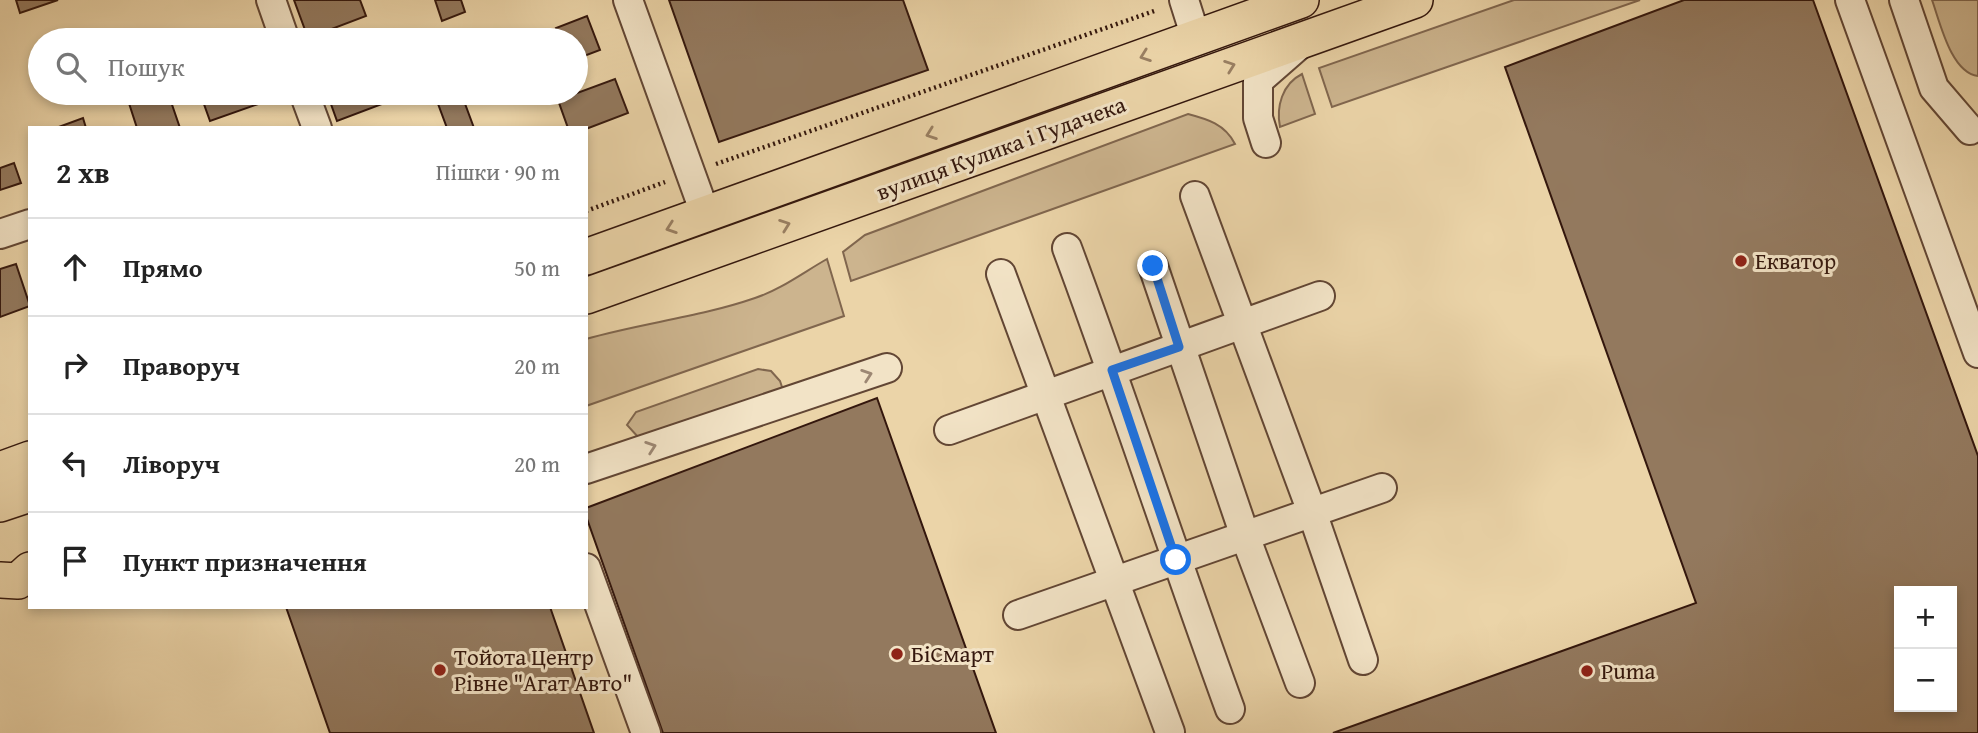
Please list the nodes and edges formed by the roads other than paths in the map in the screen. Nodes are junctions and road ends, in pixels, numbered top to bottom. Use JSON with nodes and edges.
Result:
{"nodes":[{"id":1,"x":271,"y":0,"type":"edge"},
{"id":2,"x":628,"y":0,"type":"edge"},
{"id":3,"x":1184,"y":0,"type":"edge"},
{"id":4,"x":1301,"y":0,"type":"edge"},
{"id":5,"x":1415,"y":0,"type":"edge"},
{"id":6,"x":1850,"y":0,"type":"edge"},
{"id":7,"x":1904,"y":0,"type":"edge"},
{"id":8,"x":281,"y":28,"type":"edge"},
{"id":9,"x":1196,"y":38,"type":"junction"},
{"id":10,"x":1305,"y":39,"type":"junction"},
{"id":11,"x":307,"y":105,"type":"edge"},
{"id":12,"x":311,"y":126,"type":"edge"},
{"id":13,"x":1970,"y":131,"type":"dead end"},
{"id":14,"x":1266,"y":143,"type":"dead end"},
{"id":15,"x":1195,"y":197,"type":"dead end"},
{"id":16,"x":706,"y":216,"type":"junction"},
{"id":17,"x":28,"y":225,"type":"edge"},
{"id":18,"x":0,"y":234,"type":"edge"},
{"id":19,"x":1067,"y":248,"type":"dead end"},
{"id":20,"x":588,"y":256,"type":"edge"},
{"id":21,"x":1153,"y":266,"type":"dead end"},
{"id":22,"x":1001,"y":274,"type":"dead end"},
{"id":23,"x":588,"y":295,"type":"edge"},
{"id":24,"x":1320,"y":296,"type":"dead end"},
{"id":25,"x":1241,"y":324,"type":"junction"},
{"id":26,"x":1179,"y":347,"type":"junction"},
{"id":27,"x":1978,"y":353,"type":"edge"},
{"id":28,"x":887,"y":368,"type":"dead end"},
{"id":29,"x":1112,"y":370,"type":"junction"},
{"id":30,"x":1044,"y":395,"type":"junction"},
{"id":31,"x":948,"y":430,"type":"dead end"},
{"id":32,"x":28,"y":459,"type":"edge"},
{"id":33,"x":588,"y":468,"type":"edge"},
{"id":34,"x":0,"y":470,"type":"edge"},
{"id":35,"x":1382,"y":488,"type":"dead end"},
{"id":36,"x":28,"y":495,"type":"edge"},
{"id":37,"x":0,"y":504,"type":"edge"},
{"id":38,"x":1312,"y":512,"type":"junction"},
{"id":39,"x":1245,"y":536,"type":"junction"},
{"id":40,"x":1176,"y":560,"type":"junction"},
{"id":41,"x":28,"y":572,"type":"edge"},
{"id":42,"x":588,"y":574,"type":"edge"},
{"id":43,"x":0,"y":580,"type":"edge"},
{"id":44,"x":1114,"y":581,"type":"junction"},
{"id":45,"x":1018,"y":615,"type":"dead end"},
{"id":46,"x":1363,"y":660,"type":"dead end"},
{"id":47,"x":1300,"y":683,"type":"dead end"},
{"id":48,"x":1230,"y":709,"type":"dead end"},
{"id":49,"x":1170,"y":732,"type":"edge"},
{"id":50,"x":646,"y":733,"type":"edge"}],
"edges":[{"from":1,"to":8,"type":"street"},
{"from":2,"to":16,"type":"street"},
{"from":3,"to":9,"type":"street"},
{"from":4,"to":9,"type":"main road","name":"вулиця Кулика і Гудачека"},
{"from":5,"to":10,"type":"main road","name":"вулиця Кулика і Гудачека"},
{"from":6,"to":27,"type":"street"},
{"from":7,"to":13,"type":"street"},
{"from":9,"to":16,"type":"main road","name":"вулиця Кулика і Гудачека","one_way":true},
{"from":10,"to":14,"type":"street"},
{"from":23,"to":10,"type":"main road","name":"вулиця Кулика і Гудачека","one_way":true},
{"from":11,"to":12,"type":"street"},
{"from":15,"to":25,"type":"street"},
{"from":16,"to":20,"type":"main road","name":"вулиця Кулика і Гудачека","one_way":true},
{"from":17,"to":18,"type":"street"},
{"from":19,"to":29,"type":"street"},
{"from":21,"to":26,"type":"street"},
{"from":22,"to":30,"type":"street"},
{"from":24,"to":25,"type":"street"},
{"from":25,"to":26,"type":"street"},
{"from":25,"to":38,"type":"street"},
{"from":26,"to":29,"type":"street"},
{"from":26,"to":39,"type":"street"},
{"from":33,"to":28,"type":"street","one_way":true},
{"from":29,"to":30,"type":"street"},
{"from":29,"to":40,"type":"street"},
{"from":30,"to":31,"type":"street"},
{"from":30,"to":44,"type":"street"},
{"from":32,"to":34,"type":"main road"},
{"from":35,"to":38,"type":"street"},
{"from":36,"to":37,"type":"main road"},
{"from":38,"to":39,"type":"street"},
{"from":38,"to":46,"type":"street"},
{"from":39,"to":40,"type":"street"},
{"from":39,"to":47,"type":"street"},
{"from":40,"to":44,"type":"street"},
{"from":40,"to":48,"type":"street"},
{"from":41,"to":43,"type":"main road"},
{"from":42,"to":50,"type":"street"},
{"from":44,"to":45,"type":"street"},
{"from":44,"to":49,"type":"street"}]}
